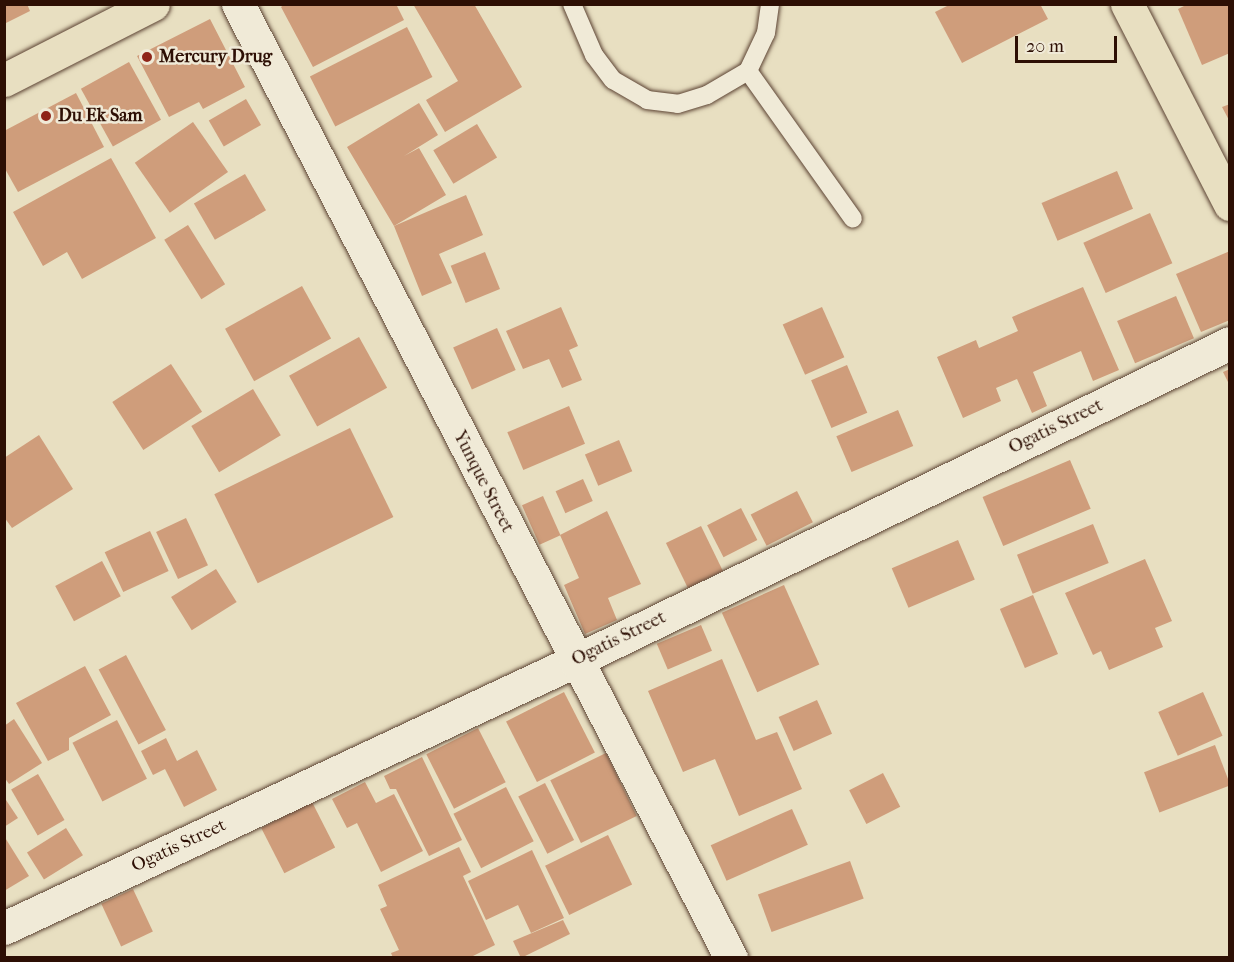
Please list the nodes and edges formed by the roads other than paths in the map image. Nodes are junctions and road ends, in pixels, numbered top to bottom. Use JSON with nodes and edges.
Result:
{"nodes":[{"id":1,"x":153,"y":4,"type":"edge"},
{"id":2,"x":238,"y":4,"type":"edge"},
{"id":3,"x":572,"y":4,"type":"edge"},
{"id":4,"x":770,"y":4,"type":"edge"},
{"id":5,"x":1127,"y":4,"type":"edge"},
{"id":6,"x":748,"y":71,"type":"junction"},
{"id":7,"x":4,"y":80,"type":"edge"},
{"id":8,"x":1230,"y":204,"type":"edge"},
{"id":9,"x":853,"y":219,"type":"dead end"},
{"id":10,"x":1230,"y":343,"type":"edge"},
{"id":11,"x":574,"y":660,"type":"junction"},
{"id":12,"x":4,"y":928,"type":"edge"},
{"id":13,"x":731,"y":957,"type":"edge"}],
"edges":[{"from":1,"to":7,"type":"main road"},
{"from":2,"to":11,"type":"street","name":"Yunque Street"},
{"from":3,"to":6,"type":"lane"},
{"from":4,"to":6,"type":"lane"},
{"from":5,"to":8,"type":"main road"},
{"from":6,"to":9,"type":"lane"},
{"from":10,"to":11,"type":"street","name":"Ogatis Street"},
{"from":11,"to":12,"type":"street","name":"Ogatis Street"},
{"from":11,"to":13,"type":"street","name":"Yunque Street"}]}
